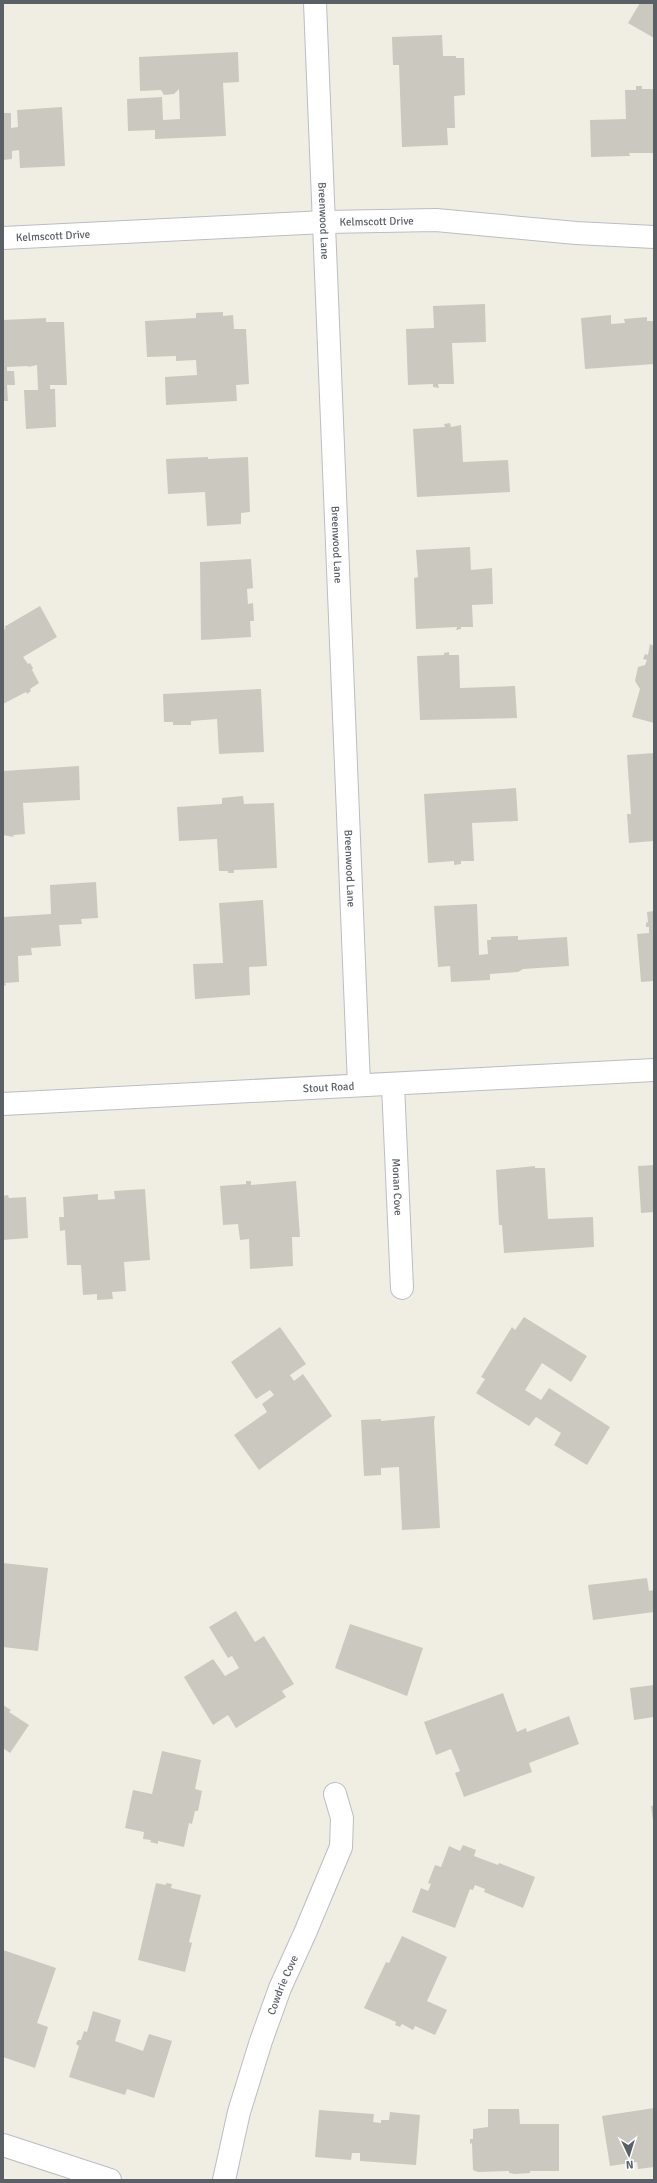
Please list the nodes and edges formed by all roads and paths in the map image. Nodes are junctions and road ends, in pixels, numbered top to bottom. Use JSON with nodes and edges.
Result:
{"nodes":[{"id":1,"x":315,"y":3,"type":"edge"},
{"id":2,"x":325,"y":222,"type":"junction"},
{"id":3,"x":654,"y":237,"type":"edge"},
{"id":4,"x":3,"y":238,"type":"edge"},
{"id":5,"x":654,"y":1070,"type":"edge"},
{"id":6,"x":359,"y":1085,"type":"junction"},
{"id":7,"x":393,"y":1085,"type":"junction"},
{"id":8,"x":3,"y":1104,"type":"edge"},
{"id":9,"x":402,"y":1288,"type":"dead end"},
{"id":10,"x":335,"y":1794,"type":"dead end"},
{"id":11,"x":3,"y":2145,"type":"edge"},
{"id":12,"x":110,"y":2180,"type":"edge"},
{"id":13,"x":224,"y":2180,"type":"edge"}],
"edges":[{"from":1,"to":2,"type":"street","name":"Breenwood Lane"},
{"from":2,"to":3,"type":"street","name":"Kelmscott Drive"},
{"from":2,"to":4,"type":"street","name":"Kelmscott Drive"},
{"from":2,"to":6,"type":"street","name":"Breenwood Lane"},
{"from":5,"to":7,"type":"street","name":"Stout Road"},
{"from":6,"to":7,"type":"street","name":"Stout Road"},
{"from":6,"to":8,"type":"street","name":"Stout Road"},
{"from":7,"to":9,"type":"street","name":"Monan Cove"},
{"from":10,"to":13,"type":"street","name":"Cowdrie Cove"},
{"from":11,"to":12,"type":"street"}]}
